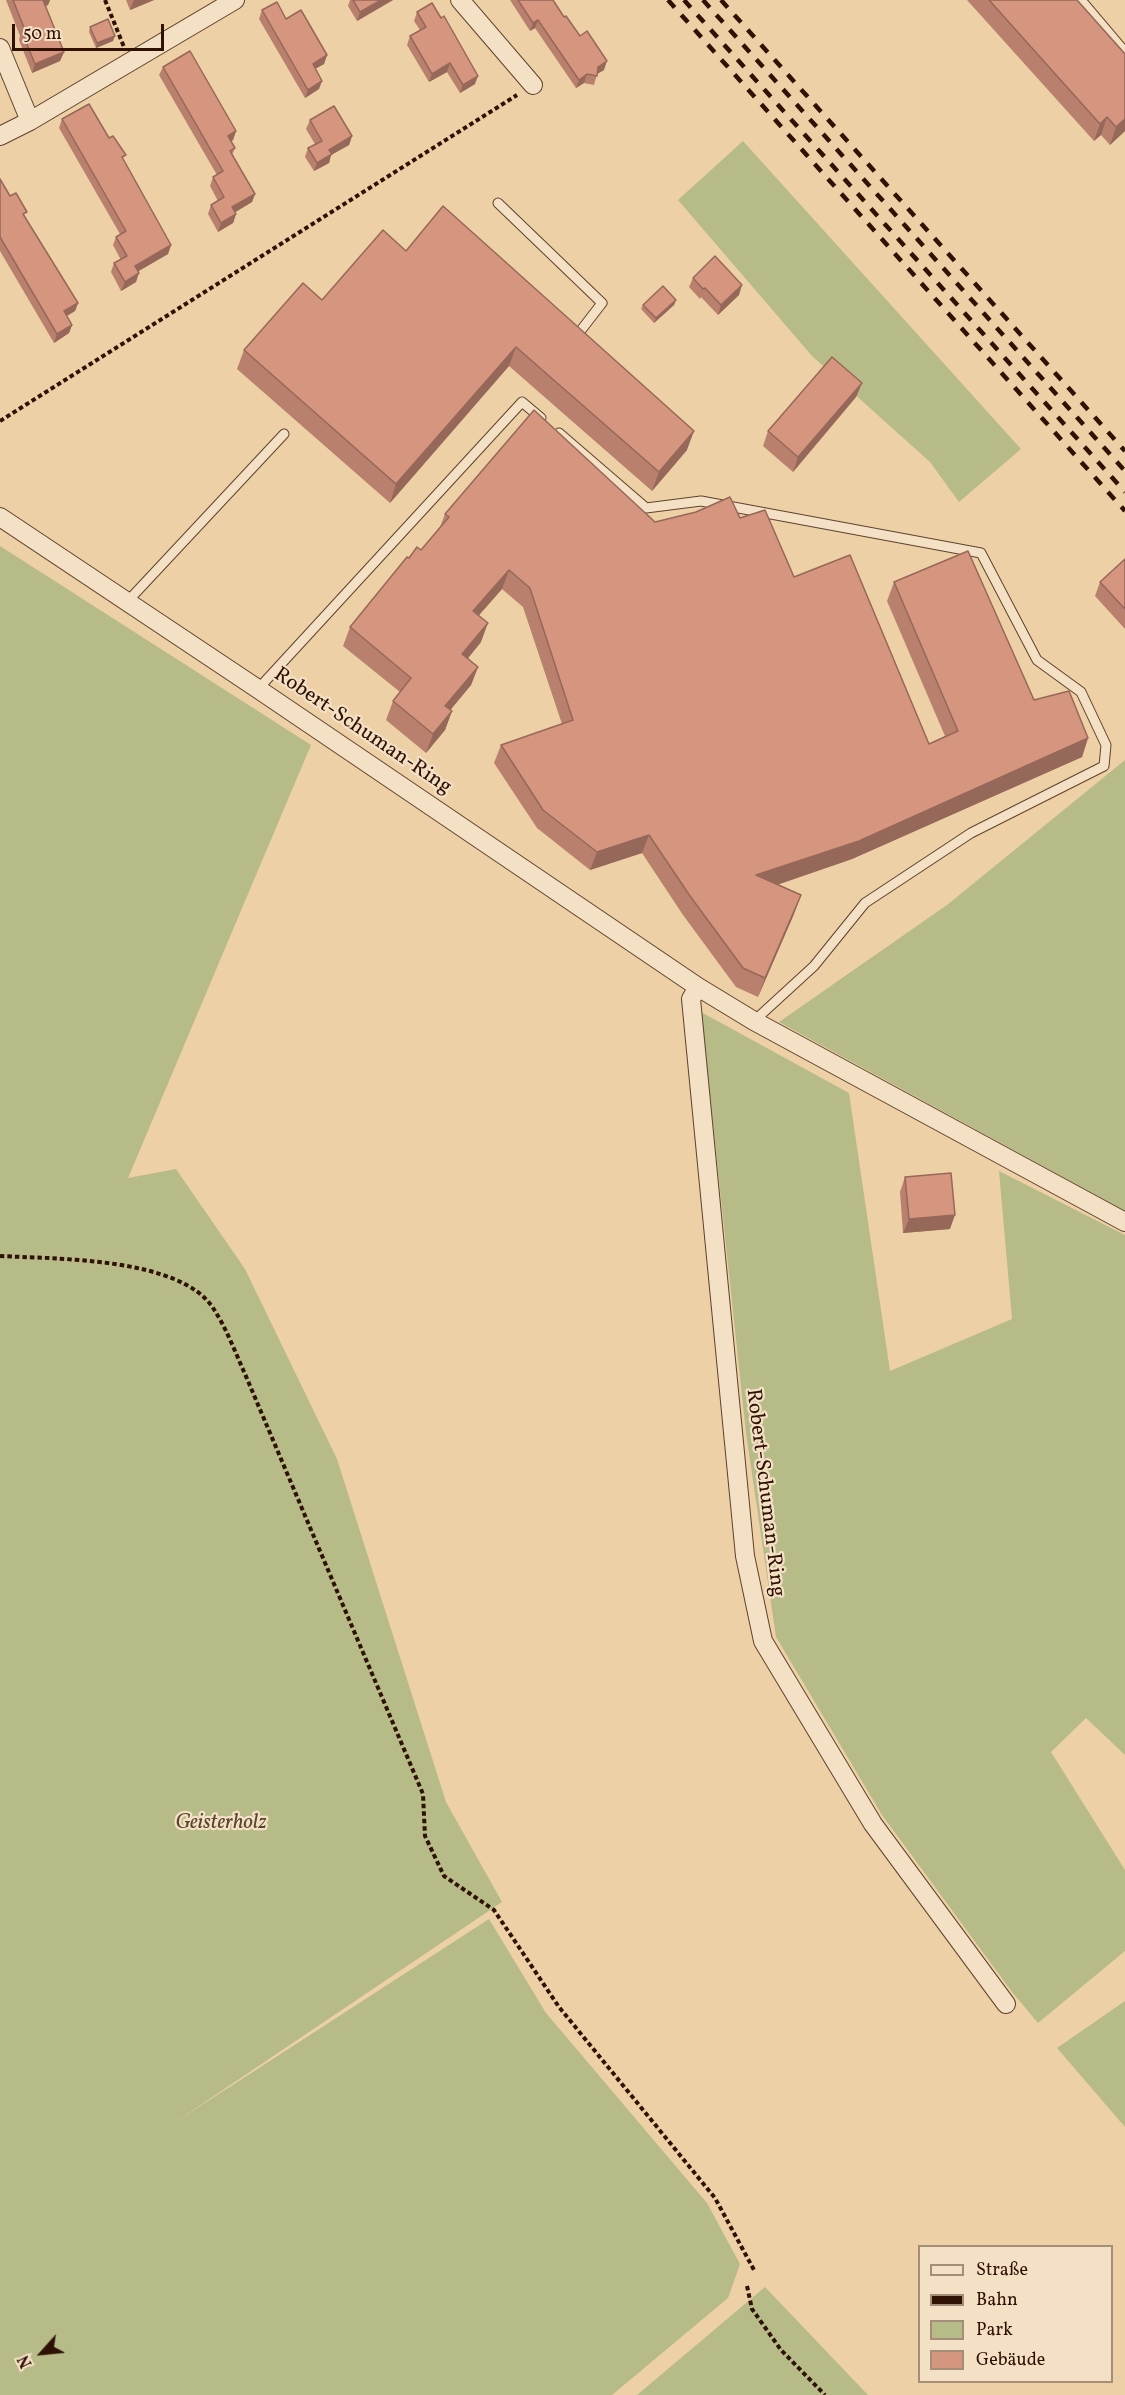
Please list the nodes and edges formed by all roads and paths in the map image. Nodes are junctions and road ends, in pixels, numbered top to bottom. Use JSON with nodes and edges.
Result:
{"nodes":[{"id":1,"x":105,"y":0,"type":"edge"},
{"id":2,"x":235,"y":0,"type":"edge"},
{"id":3,"x":460,"y":0,"type":"edge"},
{"id":4,"x":1081,"y":0,"type":"edge"},
{"id":5,"x":0,"y":48,"type":"edge"},
{"id":6,"x":1125,"y":52,"type":"edge"},
{"id":7,"x":130,"y":62,"type":"junction"},
{"id":8,"x":533,"y":85,"type":"joint"},
{"id":9,"x":30,"y":121,"type":"junction"},
{"id":10,"x":0,"y":136,"type":"edge"},
{"id":11,"x":498,"y":204,"type":"dead end"},
{"id":12,"x":574,"y":338,"type":"edge"},
{"id":13,"x":0,"y":421,"type":"edge"},
{"id":14,"x":284,"y":434,"type":"dead end"},
{"id":15,"x":0,"y":517,"type":"edge"},
{"id":16,"x":128,"y":602,"type":"junction"},
{"id":17,"x":258,"y":689,"type":"junction"},
{"id":18,"x":698,"y":987,"type":"junction"},
{"id":19,"x":754,"y":1021,"type":"junction"},
{"id":20,"x":1125,"y":1222,"type":"edge"},
{"id":21,"x":0,"y":1256,"type":"edge"},
{"id":22,"x":1006,"y":2004,"type":"dead end"},
{"id":23,"x":754,"y":2270,"type":"dead end"},
{"id":24,"x":747,"y":2286,"type":"dead end"},
{"id":25,"x":825,"y":2395,"type":"edge"}],
"edges":[{"from":1,"to":7,"type":"path"},
{"from":2,"to":7,"type":"street"},
{"from":3,"to":8,"type":"street"},
{"from":4,"to":6,"type":"lane"},
{"from":5,"to":9,"type":"street"},
{"from":7,"to":9,"type":"street"},
{"from":8,"to":13,"type":"path"},
{"from":9,"to":10,"type":"street"},
{"from":11,"to":12,"type":"lane"},
{"from":14,"to":16,"type":"lane"},
{"from":15,"to":16,"type":"street","name":"Robert-Schuman-Ring"},
{"from":16,"to":17,"type":"street","name":"Robert-Schuman-Ring"},
{"from":17,"to":18,"type":"street","name":"Robert-Schuman-Ring"},
{"from":17,"to":19,"type":"lane"},
{"from":18,"to":19,"type":"street","name":"Robert-Schuman-Ring"},
{"from":18,"to":22,"type":"street","name":"Robert-Schuman-Ring"},
{"from":19,"to":20,"type":"street","name":"Robert-Schuman-Ring"},
{"from":21,"to":23,"type":"path"},
{"from":24,"to":25,"type":"path"}]}
